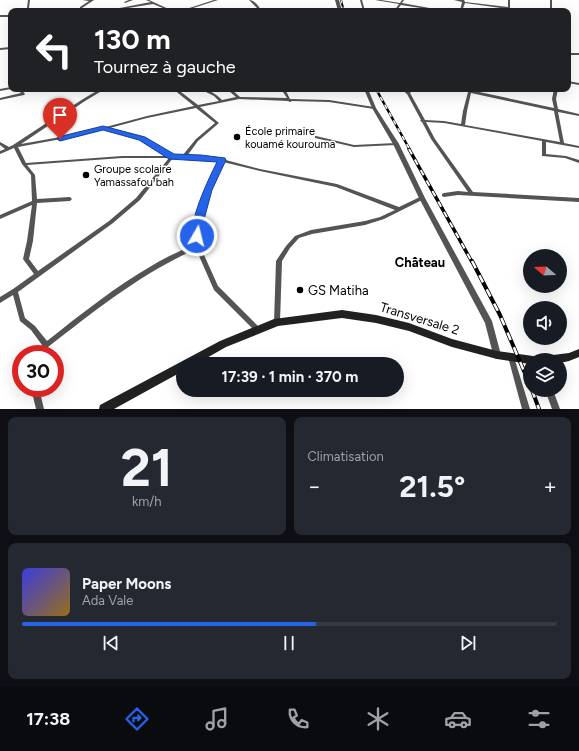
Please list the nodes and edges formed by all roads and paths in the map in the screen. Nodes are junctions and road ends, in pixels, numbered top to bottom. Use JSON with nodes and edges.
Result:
{"nodes":[{"id":1,"x":82,"y":0,"type":"edge"},
{"id":2,"x":93,"y":0,"type":"edge"},
{"id":3,"x":132,"y":0,"type":"edge"},
{"id":4,"x":147,"y":0,"type":"edge"},
{"id":5,"x":217,"y":0,"type":"edge"},
{"id":6,"x":250,"y":0,"type":"edge"},
{"id":7,"x":376,"y":0,"type":"edge"},
{"id":8,"x":403,"y":0,"type":"edge"},
{"id":9,"x":455,"y":0,"type":"edge"},
{"id":10,"x":464,"y":1,"type":"edge"},
{"id":11,"x":125,"y":2,"type":"dead end"},
{"id":12,"x":152,"y":3,"type":"junction"},
{"id":13,"x":400,"y":4,"type":"junction"},
{"id":14,"x":127,"y":7,"type":"joint"},
{"id":15,"x":81,"y":8,"type":"edge"},
{"id":16,"x":122,"y":8,"type":"edge"},
{"id":17,"x":164,"y":8,"type":"edge"},
{"id":18,"x":191,"y":8,"type":"edge"},
{"id":19,"x":258,"y":8,"type":"edge"},
{"id":20,"x":397,"y":8,"type":"edge"},
{"id":21,"x":426,"y":8,"type":"edge"},
{"id":22,"x":499,"y":8,"type":"edge"},
{"id":23,"x":21,"y":92,"type":"edge"},
{"id":24,"x":98,"y":92,"type":"edge"},
{"id":25,"x":179,"y":92,"type":"edge"},
{"id":26,"x":208,"y":92,"type":"edge"},
{"id":27,"x":232,"y":92,"type":"edge"},
{"id":28,"x":285,"y":92,"type":"edge"},
{"id":29,"x":367,"y":92,"type":"edge"},
{"id":30,"x":470,"y":92,"type":"edge"},
{"id":31,"x":475,"y":92,"type":"edge"},
{"id":32,"x":555,"y":92,"type":"edge"},
{"id":33,"x":408,"y":93,"type":"edge"},
{"id":34,"x":239,"y":98,"type":"junction"},
{"id":35,"x":0,"y":99,"type":"edge"},
{"id":36,"x":221,"y":101,"type":"junction"},
{"id":37,"x":290,"y":101,"type":"junction"},
{"id":38,"x":198,"y":107,"type":"junction"},
{"id":39,"x":374,"y":108,"type":"junction"},
{"id":40,"x":557,"y":110,"type":"junction"},
{"id":41,"x":579,"y":115,"type":"edge"},
{"id":42,"x":422,"y":121,"type":"junction"},
{"id":43,"x":463,"y":126,"type":"junction"},
{"id":44,"x":103,"y":128,"type":"junction"},
{"id":45,"x":316,"y":137,"type":"dead end"},
{"id":46,"x":544,"y":141,"type":"junction"},
{"id":47,"x":0,"y":143,"type":"edge"},
{"id":48,"x":396,"y":144,"type":"junction"},
{"id":49,"x":562,"y":144,"type":"junction"},
{"id":50,"x":15,"y":146,"type":"junction"},
{"id":51,"x":579,"y":147,"type":"edge"},
{"id":52,"x":8,"y":149,"type":"junction"},
{"id":53,"x":0,"y":153,"type":"edge"},
{"id":54,"x":184,"y":156,"type":"junction"},
{"id":55,"x":172,"y":157,"type":"junction"},
{"id":56,"x":222,"y":160,"type":"junction"},
{"id":57,"x":579,"y":162,"type":"edge"},
{"id":58,"x":24,"y":164,"type":"junction"},
{"id":59,"x":472,"y":194,"type":"junction"},
{"id":60,"x":444,"y":195,"type":"dead end"},
{"id":61,"x":422,"y":198,"type":"junction"},
{"id":62,"x":70,"y":199,"type":"dead end"},
{"id":63,"x":579,"y":200,"type":"edge"},
{"id":64,"x":35,"y":201,"type":"junction"},
{"id":65,"x":398,"y":209,"type":"junction"},
{"id":66,"x":0,"y":217,"type":"edge"},
{"id":67,"x":197,"y":246,"type":"junction"},
{"id":68,"x":38,"y":275,"type":"junction"},
{"id":69,"x":15,"y":292,"type":"junction"},
{"id":70,"x":0,"y":300,"type":"edge"},
{"id":71,"x":277,"y":322,"type":"junction"},
{"id":72,"x":257,"y":330,"type":"junction"},
{"id":73,"x":46,"y":345,"type":"joint"},
{"id":74,"x":579,"y":353,"type":"edge"},
{"id":75,"x":497,"y":354,"type":"junction"},
{"id":76,"x":200,"y":357,"type":"edge"},
{"id":77,"x":511,"y":357,"type":"junction"},
{"id":78,"x":567,"y":357,"type":"edge"},
{"id":79,"x":523,"y":359,"type":"edge"},
{"id":80,"x":176,"y":370,"type":"edge"},
{"id":81,"x":37,"y":397,"type":"edge"},
{"id":82,"x":552,"y":397,"type":"edge"},
{"id":83,"x":40,"y":409,"type":"edge"},
{"id":84,"x":104,"y":409,"type":"edge"},
{"id":85,"x":526,"y":409,"type":"edge"},
{"id":86,"x":556,"y":409,"type":"edge"}],
"edges":[{"from":1,"to":2,"type":"street"},
{"from":2,"to":15,"type":"street"},
{"from":3,"to":11,"type":"street"},
{"from":4,"to":12,"type":"street"},
{"from":5,"to":18,"type":"street"},
{"from":6,"to":19,"type":"street"},
{"from":7,"to":13,"type":"street"},
{"from":8,"to":13,"type":"street"},
{"from":9,"to":10,"type":"street"},
{"from":10,"to":22,"type":"street"},
{"from":12,"to":14,"type":"street"},
{"from":12,"to":17,"type":"street"},
{"from":13,"to":20,"type":"street"},
{"from":13,"to":21,"type":"street"},
{"from":14,"to":16,"type":"street"},
{"from":23,"to":35,"type":"street"},
{"from":24,"to":50,"type":"street"},
{"from":25,"to":38,"type":"street"},
{"from":26,"to":36,"type":"street"},
{"from":27,"to":34,"type":"street"},
{"from":28,"to":37,"type":"street"},
{"from":29,"to":39,"type":"street"},
{"from":30,"to":43,"type":"street"},
{"from":31,"to":40,"type":"street"},
{"from":32,"to":40,"type":"street"},
{"from":33,"to":42,"type":"street"},
{"from":34,"to":36,"type":"street"},
{"from":34,"to":37,"type":"street"},
{"from":36,"to":38,"type":"street"},
{"from":37,"to":39,"type":"street"},
{"from":38,"to":44,"type":"street"},
{"from":38,"to":54,"type":"street"},
{"from":39,"to":48,"type":"street"},
{"from":40,"to":41,"type":"street"},
{"from":40,"to":49,"type":"street"},
{"from":42,"to":43,"type":"street"},
{"from":42,"to":59,"type":"street"},
{"from":43,"to":46,"type":"street"},
{"from":44,"to":50,"type":"street"},
{"from":44,"to":55,"type":"street"},
{"from":45,"to":48,"type":"street"},
{"from":46,"to":49,"type":"street"},
{"from":46,"to":57,"type":"street"},
{"from":47,"to":52,"type":"street"},
{"from":48,"to":61,"type":"street"},
{"from":49,"to":51,"type":"street"},
{"from":50,"to":52,"type":"street"},
{"from":50,"to":58,"type":"street"},
{"from":52,"to":53,"type":"street"},
{"from":54,"to":55,"type":"street"},
{"from":54,"to":56,"type":"street"},
{"from":55,"to":58,"type":"street"},
{"from":55,"to":68,"type":"street"},
{"from":56,"to":65,"type":"street"},
{"from":56,"to":67,"type":"street"},
{"from":58,"to":64,"type":"street"},
{"from":59,"to":60,"type":"street"},
{"from":59,"to":63,"type":"street"},
{"from":61,"to":65,"type":"street"},
{"from":61,"to":75,"type":"street"},
{"from":62,"to":64,"type":"street"},
{"from":64,"to":66,"type":"street"},
{"from":64,"to":68,"type":"street"},
{"from":65,"to":71,"type":"street"},
{"from":67,"to":72,"type":"street"},
{"from":67,"to":73,"type":"street"},
{"from":68,"to":69,"type":"street"},
{"from":69,"to":70,"type":"street"},
{"from":69,"to":73,"type":"street"},
{"from":71,"to":72,"type":"main road","name":"Transversale 2"},
{"from":71,"to":75,"type":"main road","name":"Transversale 2"},
{"from":72,"to":76,"type":"main road","name":"Transversale 2"},
{"from":74,"to":78,"type":"main road"},
{"from":75,"to":77,"type":"main road","name":"Transversale 2"},
{"from":77,"to":79,"type":"main road","name":"Transversale 2"},
{"from":77,"to":85,"type":"street"},
{"from":80,"to":84,"type":"main road"},
{"from":81,"to":83,"type":"street"},
{"from":82,"to":86,"type":"street"}]}
